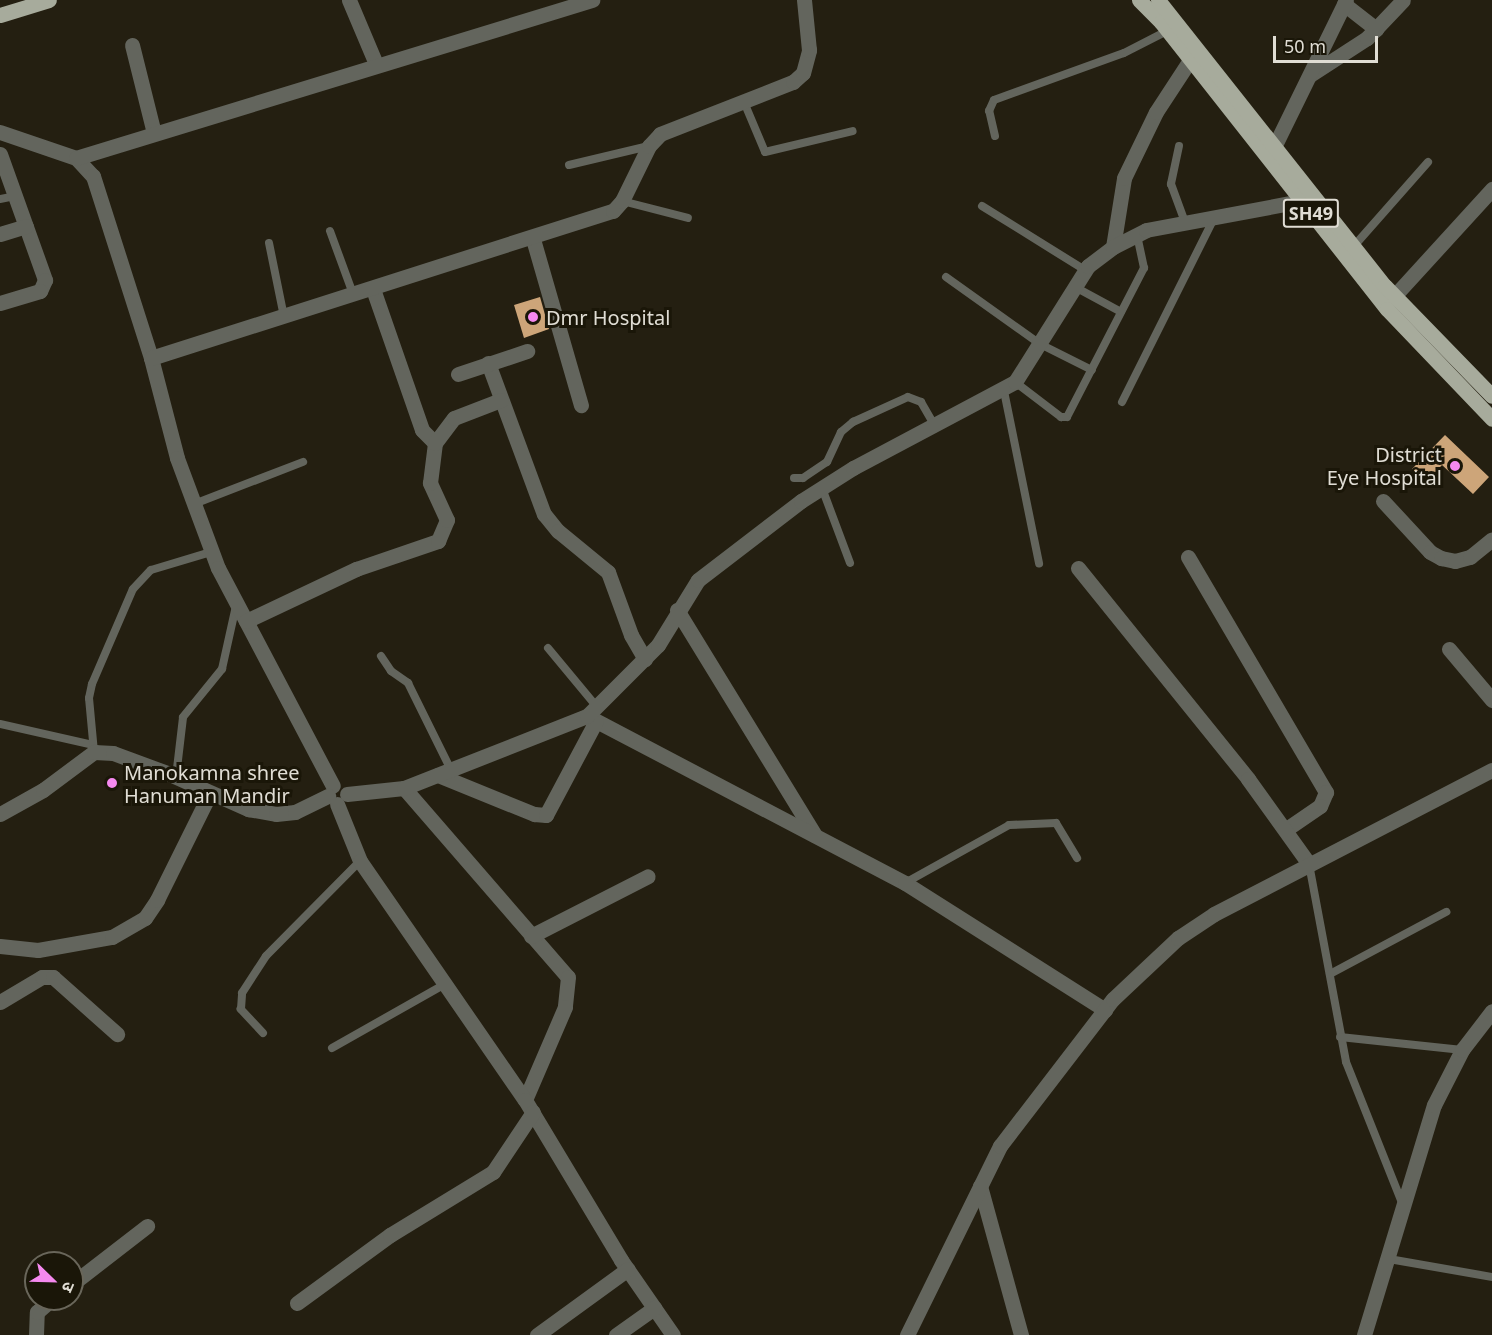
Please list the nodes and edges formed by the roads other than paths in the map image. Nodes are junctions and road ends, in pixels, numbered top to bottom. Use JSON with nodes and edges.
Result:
{"nodes":[{"id":1,"x":49,"y":0,"type":"edge"},
{"id":2,"x":349,"y":0,"type":"edge"},
{"id":3,"x":592,"y":0,"type":"edge"},
{"id":4,"x":804,"y":0,"type":"edge"},
{"id":5,"x":1139,"y":0,"type":"edge"},
{"id":6,"x":1158,"y":0,"type":"edge"},
{"id":7,"x":1403,"y":0,"type":"edge"},
{"id":8,"x":1345,"y":2,"type":"edge"},
{"id":9,"x":0,"y":15,"type":"edge"},
{"id":10,"x":1376,"y":29,"type":"junction"},
{"id":11,"x":1167,"y":31,"type":"junction"},
{"id":12,"x":132,"y":45,"type":"dead end"},
{"id":13,"x":1190,"y":60,"type":"junction"},
{"id":14,"x":376,"y":64,"type":"junction"},
{"id":15,"x":1308,"y":76,"type":"junction"},
{"id":16,"x":744,"y":102,"type":"junction"},
{"id":17,"x":853,"y":131,"type":"dead end"},
{"id":18,"x":0,"y":132,"type":"edge"},
{"id":19,"x":154,"y":133,"type":"junction"},
{"id":20,"x":995,"y":136,"type":"dead end"},
{"id":21,"x":1275,"y":145,"type":"junction"},
{"id":22,"x":649,"y":146,"type":"junction"},
{"id":23,"x":1179,"y":146,"type":"dead end"},
{"id":24,"x":0,"y":154,"type":"edge"},
{"id":25,"x":76,"y":158,"type":"junction"},
{"id":26,"x":1428,"y":162,"type":"dead end"},
{"id":27,"x":569,"y":165,"type":"dead end"},
{"id":28,"x":1492,"y":189,"type":"edge"},
{"id":29,"x":7,"y":198,"type":"edge"},
{"id":30,"x":622,"y":201,"type":"junction"},
{"id":31,"x":1301,"y":201,"type":"junction"},
{"id":32,"x":982,"y":206,"type":"dead end"},
{"id":33,"x":688,"y":218,"type":"dead end"},
{"id":34,"x":1214,"y":218,"type":"junction"},
{"id":35,"x":1185,"y":222,"type":"junction"},
{"id":36,"x":26,"y":226,"type":"junction"},
{"id":37,"x":330,"y":231,"type":"dead end"},
{"id":38,"x":0,"y":234,"type":"edge"},
{"id":39,"x":1137,"y":235,"type":"junction"},
{"id":40,"x":533,"y":239,"type":"junction"},
{"id":41,"x":269,"y":243,"type":"dead end"},
{"id":42,"x":1354,"y":246,"type":"junction"},
{"id":43,"x":1113,"y":247,"type":"junction"},
{"id":44,"x":1085,"y":270,"type":"junction"},
{"id":45,"x":946,"y":277,"type":"dead end"},
{"id":46,"x":1075,"y":287,"type":"junction"},
{"id":47,"x":373,"y":289,"type":"junction"},
{"id":48,"x":353,"y":296,"type":"junction"},
{"id":49,"x":1390,"y":301,"type":"junction"},
{"id":50,"x":0,"y":303,"type":"edge"},
{"id":51,"x":1120,"y":312,"type":"junction"},
{"id":52,"x":284,"y":317,"type":"junction"},
{"id":53,"x":1040,"y":344,"type":"junction"},
{"id":54,"x":527,"y":351,"type":"dead end"},
{"id":55,"x":151,"y":358,"type":"junction"},
{"id":56,"x":488,"y":363,"type":"junction"},
{"id":57,"x":1092,"y":369,"type":"junction"},
{"id":58,"x":458,"y":374,"type":"dead end"},
{"id":59,"x":1009,"y":386,"type":"junction"},
{"id":60,"x":1492,"y":396,"type":"edge"},
{"id":61,"x":501,"y":400,"type":"junction"},
{"id":62,"x":1122,"y":402,"type":"dead end"},
{"id":63,"x":581,"y":405,"type":"dead end"},
{"id":64,"x":1492,"y":418,"type":"edge"},
{"id":65,"x":935,"y":426,"type":"junction"},
{"id":66,"x":435,"y":443,"type":"junction"},
{"id":67,"x":303,"y":462,"type":"dead end"},
{"id":68,"x":794,"y":477,"type":"dead end"},
{"id":69,"x":822,"y":488,"type":"junction"},
{"id":70,"x":1383,"y":501,"type":"dead end"},
{"id":71,"x":194,"y":504,"type":"junction"},
{"id":72,"x":1492,"y":539,"type":"edge"},
{"id":73,"x":211,"y":552,"type":"junction"},
{"id":74,"x":1188,"y":557,"type":"dead end"},
{"id":75,"x":850,"y":563,"type":"dead end"},
{"id":76,"x":1039,"y":563,"type":"dead end"},
{"id":77,"x":1078,"y":568,"type":"dead end"},
{"id":78,"x":237,"y":604,"type":"junction"},
{"id":79,"x":677,"y":610,"type":"junction"},
{"id":80,"x":246,"y":621,"type":"junction"},
{"id":81,"x":548,"y":648,"type":"dead end"},
{"id":82,"x":1449,"y":649,"type":"dead end"},
{"id":83,"x":381,"y":656,"type":"dead end"},
{"id":84,"x":645,"y":658,"type":"junction"},
{"id":85,"x":1492,"y":700,"type":"edge"},
{"id":86,"x":593,"y":714,"type":"junction"},
{"id":87,"x":0,"y":724,"type":"edge"},
{"id":88,"x":93,"y":749,"type":"junction"},
{"id":89,"x":1492,"y":770,"type":"edge"},
{"id":90,"x":444,"y":772,"type":"junction"},
{"id":91,"x":176,"y":777,"type":"junction"},
{"id":92,"x":404,"y":788,"type":"junction"},
{"id":93,"x":210,"y":793,"type":"junction"},
{"id":94,"x":336,"y":795,"type":"junction"},
{"id":95,"x":0,"y":814,"type":"edge"},
{"id":96,"x":1285,"y":830,"type":"junction"},
{"id":97,"x":816,"y":836,"type":"junction"},
{"id":98,"x":1077,"y":858,"type":"dead end"},
{"id":99,"x":360,"y":861,"type":"junction"},
{"id":100,"x":1309,"y":864,"type":"junction"},
{"id":101,"x":648,"y":876,"type":"dead end"},
{"id":102,"x":905,"y":883,"type":"junction"},
{"id":103,"x":1446,"y":912,"type":"dead end"},
{"id":104,"x":531,"y":936,"type":"junction"},
{"id":105,"x":0,"y":946,"type":"edge"},
{"id":106,"x":1330,"y":974,"type":"junction"},
{"id":107,"x":445,"y":984,"type":"junction"},
{"id":108,"x":0,"y":1002,"type":"edge"},
{"id":109,"x":1105,"y":1010,"type":"junction"},
{"id":110,"x":1492,"y":1011,"type":"edge"},
{"id":111,"x":263,"y":1033,"type":"dead end"},
{"id":112,"x":117,"y":1034,"type":"dead end"},
{"id":113,"x":1340,"y":1037,"type":"junction"},
{"id":114,"x":332,"y":1048,"type":"dead end"},
{"id":115,"x":1462,"y":1050,"type":"junction"},
{"id":116,"x":529,"y":1106,"type":"junction"},
{"id":117,"x":980,"y":1186,"type":"junction"},
{"id":118,"x":1402,"y":1203,"type":"junction"},
{"id":119,"x":147,"y":1226,"type":"dead end"},
{"id":120,"x":1389,"y":1259,"type":"junction"},
{"id":121,"x":628,"y":1269,"type":"junction"},
{"id":122,"x":84,"y":1275,"type":"edge"},
{"id":123,"x":1492,"y":1277,"type":"edge"},
{"id":124,"x":297,"y":1303,"type":"dead end"},
{"id":125,"x":654,"y":1308,"type":"junction"},
{"id":126,"x":38,"y":1311,"type":"edge"},
{"id":127,"x":36,"y":1335,"type":"edge"},
{"id":128,"x":537,"y":1335,"type":"edge"},
{"id":129,"x":616,"y":1335,"type":"edge"},
{"id":130,"x":673,"y":1335,"type":"edge"},
{"id":131,"x":907,"y":1335,"type":"edge"},
{"id":132,"x":1021,"y":1335,"type":"edge"},
{"id":133,"x":1364,"y":1335,"type":"edge"}],
"edges":[{"from":1,"to":9,"type":"main road"},
{"from":2,"to":14,"type":"street"},
{"from":3,"to":14,"type":"street"},
{"from":4,"to":16,"type":"street"},
{"from":5,"to":11,"type":"main road","number":"SH49"},
{"from":6,"to":21,"type":"main road","number":"SH49"},
{"from":7,"to":10,"type":"street"},
{"from":8,"to":10,"type":"street"},
{"from":8,"to":15,"type":"street"},
{"from":10,"to":15,"type":"street"},
{"from":11,"to":13,"type":"main road","number":"SH49"},
{"from":11,"to":20,"type":"lane"},
{"from":12,"to":19,"type":"street"},
{"from":13,"to":31,"type":"main road","number":"SH49"},
{"from":13,"to":43,"type":"street"},
{"from":14,"to":19,"type":"street"},
{"from":15,"to":21,"type":"street"},
{"from":16,"to":17,"type":"lane"},
{"from":16,"to":22,"type":"street"},
{"from":18,"to":25,"type":"street"},
{"from":19,"to":25,"type":"street"},
{"from":21,"to":42,"type":"main road","number":"SH49"},
{"from":22,"to":27,"type":"lane"},
{"from":22,"to":30,"type":"street"},
{"from":23,"to":35,"type":"lane"},
{"from":24,"to":29,"type":"street"},
{"from":25,"to":55,"type":"street"},
{"from":26,"to":42,"type":"lane"},
{"from":28,"to":49,"type":"street"},
{"from":29,"to":36,"type":"street"},
{"from":30,"to":33,"type":"lane"},
{"from":30,"to":40,"type":"street"},
{"from":31,"to":34,"type":"street"},
{"from":31,"to":49,"type":"main road","number":"SH49"},
{"from":32,"to":44,"type":"lane"},
{"from":34,"to":35,"type":"street"},
{"from":34,"to":62,"type":"lane"},
{"from":35,"to":39,"type":"street"},
{"from":36,"to":38,"type":"street"},
{"from":36,"to":50,"type":"street"},
{"from":37,"to":48,"type":"lane"},
{"from":39,"to":43,"type":"street"},
{"from":39,"to":51,"type":"lane"},
{"from":40,"to":47,"type":"street"},
{"from":40,"to":63,"type":"street"},
{"from":41,"to":52,"type":"lane"},
{"from":42,"to":49,"type":"main road","number":"SH49"},
{"from":43,"to":44,"type":"street"},
{"from":44,"to":46,"type":"street"},
{"from":45,"to":53,"type":"lane"},
{"from":46,"to":51,"type":"lane"},
{"from":46,"to":53,"type":"street"},
{"from":47,"to":48,"type":"street"},
{"from":47,"to":66,"type":"street"},
{"from":48,"to":52,"type":"street"},
{"from":49,"to":60,"type":"main road","number":"SH49"},
{"from":49,"to":64,"type":"main road","number":"SH49"},
{"from":51,"to":57,"type":"lane"},
{"from":52,"to":55,"type":"street"},
{"from":53,"to":57,"type":"lane"},
{"from":53,"to":59,"type":"street"},
{"from":54,"to":56,"type":"street"},
{"from":55,"to":71,"type":"street"},
{"from":56,"to":58,"type":"street"},
{"from":56,"to":61,"type":"street"},
{"from":57,"to":59,"type":"lane"},
{"from":59,"to":65,"type":"street"},
{"from":59,"to":76,"type":"lane"},
{"from":61,"to":66,"type":"street"},
{"from":61,"to":84,"type":"street"},
{"from":65,"to":68,"type":"lane"},
{"from":65,"to":69,"type":"street"},
{"from":66,"to":80,"type":"street"},
{"from":67,"to":71,"type":"lane"},
{"from":69,"to":75,"type":"lane"},
{"from":69,"to":79,"type":"street"},
{"from":70,"to":72,"type":"street"},
{"from":71,"to":73,"type":"street"},
{"from":73,"to":78,"type":"street"},
{"from":73,"to":88,"type":"lane"},
{"from":74,"to":96,"type":"street"},
{"from":77,"to":96,"type":"street"},
{"from":78,"to":80,"type":"street"},
{"from":78,"to":91,"type":"lane"},
{"from":79,"to":84,"type":"street"},
{"from":79,"to":97,"type":"street"},
{"from":80,"to":94,"type":"street"},
{"from":81,"to":86,"type":"lane"},
{"from":82,"to":85,"type":"street"},
{"from":83,"to":90,"type":"lane"},
{"from":84,"to":86,"type":"street"},
{"from":86,"to":90,"type":"street"},
{"from":86,"to":90,"type":"street"},
{"from":86,"to":97,"type":"street"},
{"from":87,"to":88,"type":"lane"},
{"from":88,"to":91,"type":"street"},
{"from":88,"to":95,"type":"street"},
{"from":89,"to":100,"type":"street"},
{"from":90,"to":92,"type":"street"},
{"from":91,"to":93,"type":"street"},
{"from":92,"to":94,"type":"street"},
{"from":92,"to":104,"type":"street"},
{"from":93,"to":94,"type":"street"},
{"from":93,"to":105,"type":"street"},
{"from":94,"to":99,"type":"street"},
{"from":96,"to":100,"type":"street"},
{"from":97,"to":102,"type":"street"},
{"from":98,"to":102,"type":"lane"},
{"from":99,"to":107,"type":"street"},
{"from":99,"to":111,"type":"lane"},
{"from":100,"to":106,"type":"lane"},
{"from":100,"to":109,"type":"street"},
{"from":101,"to":104,"type":"street"},
{"from":102,"to":109,"type":"street"},
{"from":103,"to":106,"type":"lane"},
{"from":104,"to":116,"type":"street"},
{"from":106,"to":113,"type":"lane"},
{"from":107,"to":114,"type":"lane"},
{"from":107,"to":116,"type":"street"},
{"from":108,"to":112,"type":"street"},
{"from":109,"to":117,"type":"street"},
{"from":110,"to":115,"type":"street"},
{"from":113,"to":115,"type":"lane"},
{"from":113,"to":118,"type":"lane"},
{"from":115,"to":118,"type":"street"},
{"from":116,"to":121,"type":"street"},
{"from":116,"to":124,"type":"street"},
{"from":117,"to":131,"type":"street"},
{"from":117,"to":132,"type":"street"},
{"from":118,"to":120,"type":"street"},
{"from":119,"to":122,"type":"street"},
{"from":120,"to":123,"type":"lane"},
{"from":120,"to":133,"type":"street"},
{"from":121,"to":125,"type":"street"},
{"from":121,"to":128,"type":"street"},
{"from":125,"to":129,"type":"street"},
{"from":125,"to":130,"type":"street"},
{"from":126,"to":127,"type":"street"}]}
